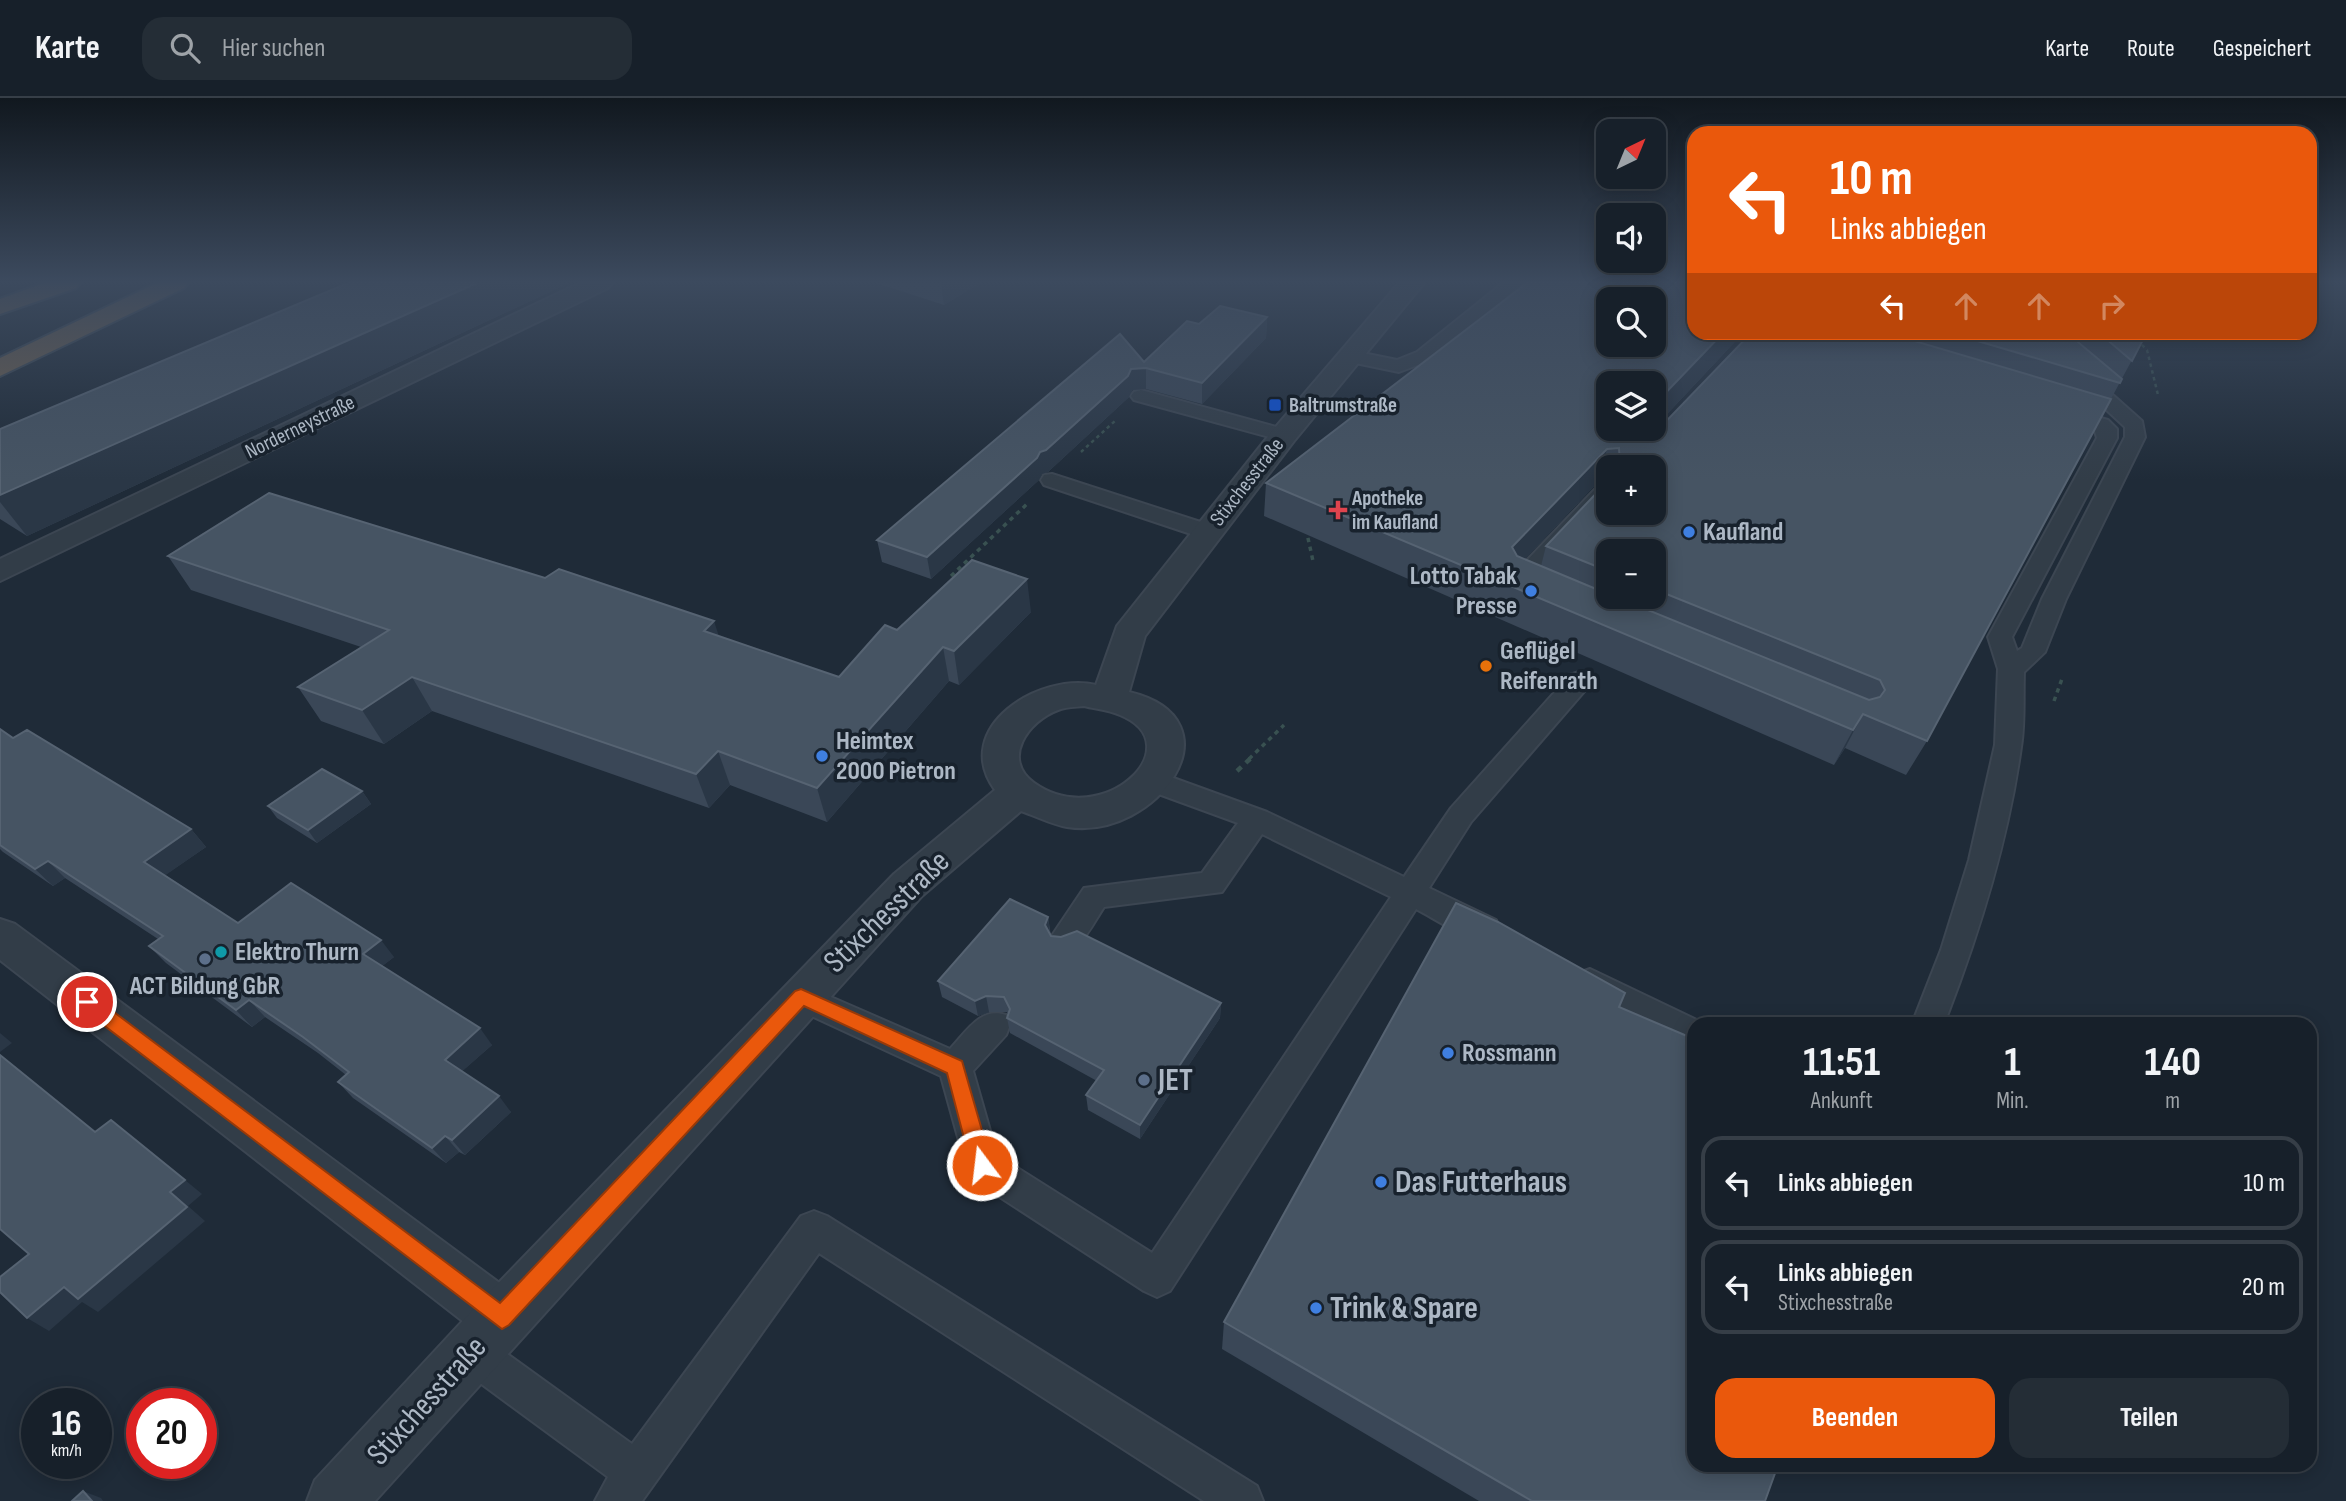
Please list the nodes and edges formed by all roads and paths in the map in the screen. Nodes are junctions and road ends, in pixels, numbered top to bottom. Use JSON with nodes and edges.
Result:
{"nodes":[{"id":1,"x":40,"y":348,"type":"edge"},
{"id":2,"x":464,"y":348,"type":"edge"},
{"id":3,"x":1355,"y":348,"type":"edge"},
{"id":4,"x":1433,"y":348,"type":"edge"},
{"id":5,"x":1348,"y":356,"type":"junction"},
{"id":6,"x":2063,"y":362,"type":"edge"},
{"id":7,"x":0,"y":368,"type":"edge"},
{"id":8,"x":1141,"y":396,"type":"dead end"},
{"id":9,"x":2040,"y":406,"type":"edge"},
{"id":10,"x":1283,"y":435,"type":"junction"},
{"id":11,"x":1052,"y":481,"type":"dead end"},
{"id":12,"x":1596,"y":502,"type":"edge"},
{"id":13,"x":1296,"y":525,"type":"edge"},
{"id":14,"x":1208,"y":532,"type":"junction"},
{"id":15,"x":1313,"y":561,"type":"dead end"},
{"id":16,"x":0,"y":571,"type":"edge"},
{"id":17,"x":1555,"y":599,"type":"edge"},
{"id":18,"x":2011,"y":669,"type":"junction"},
{"id":19,"x":1579,"y":681,"type":"dead end"},
{"id":20,"x":1110,"y":696,"type":"junction"},
{"id":21,"x":1284,"y":725,"type":"dead end"},
{"id":22,"x":1155,"y":782,"type":"junction"},
{"id":23,"x":1017,"y":793,"type":"junction"},
{"id":24,"x":1214,"y":802,"type":"junction"},
{"id":25,"x":1258,"y":818,"type":"junction"},
{"id":26,"x":1409,"y":890,"type":"junction"},
{"id":27,"x":0,"y":936,"type":"edge"},
{"id":28,"x":1064,"y":940,"type":"edge"},
{"id":29,"x":1508,"y":940,"type":"edge"},
{"id":30,"x":1570,"y":972,"type":"edge"},
{"id":31,"x":801,"y":997,"type":"junction"},
{"id":32,"x":1931,"y":1017,"type":"edge"},
{"id":33,"x":995,"y":1025,"type":"dead end"},
{"id":34,"x":1687,"y":1030,"type":"edge"},
{"id":35,"x":955,"y":1067,"type":"junction"},
{"id":36,"x":502,"y":1318,"type":"junction"},
{"id":37,"x":471,"y":1352,"type":"junction"},
{"id":38,"x":626,"y":1487,"type":"edge"},
{"id":39,"x":336,"y":1501,"type":"edge"},
{"id":40,"x":1242,"y":1501,"type":"edge"}],
"edges":[{"from":1,"to":7,"type":"highway"},
{"from":2,"to":16,"type":"street","name":"Norderneystraße"},
{"from":3,"to":5,"type":"street","name":"Stixchesstraße"},
{"from":4,"to":5,"type":"lane"},
{"from":5,"to":10,"type":"street","name":"Stixchesstraße"},
{"from":6,"to":18,"type":"lane"},
{"from":8,"to":10,"type":"lane"},
{"from":9,"to":18,"type":"lane"},
{"from":10,"to":14,"type":"street","name":"Stixchesstraße"},
{"from":11,"to":14,"type":"lane"},
{"from":12,"to":17,"type":"lane"},
{"from":13,"to":15,"type":"path"},
{"from":14,"to":20,"type":"street","name":"Stixchesstraße"},
{"from":18,"to":32,"type":"lane"},
{"from":19,"to":26,"type":"lane"},
{"from":20,"to":22,"type":"street"},
{"from":20,"to":23,"type":"street"},
{"from":21,"to":24,"type":"path"},
{"from":22,"to":23,"type":"street"},
{"from":22,"to":24,"type":"lane"},
{"from":23,"to":31,"type":"street","name":"Stixchesstraße"},
{"from":24,"to":25,"type":"lane"},
{"from":25,"to":26,"type":"lane"},
{"from":25,"to":28,"type":"lane"},
{"from":26,"to":29,"type":"lane"},
{"from":26,"to":35,"type":"lane"},
{"from":27,"to":36,"type":"street"},
{"from":30,"to":34,"type":"lane"},
{"from":31,"to":35,"type":"lane"},
{"from":31,"to":36,"type":"street","name":"Stixchesstraße"},
{"from":33,"to":35,"type":"lane"},
{"from":36,"to":37,"type":"street","name":"Stixchesstraße"},
{"from":37,"to":38,"type":"lane"},
{"from":37,"to":39,"type":"street","name":"Stixchesstraße"},
{"from":38,"to":40,"type":"lane"}]}
